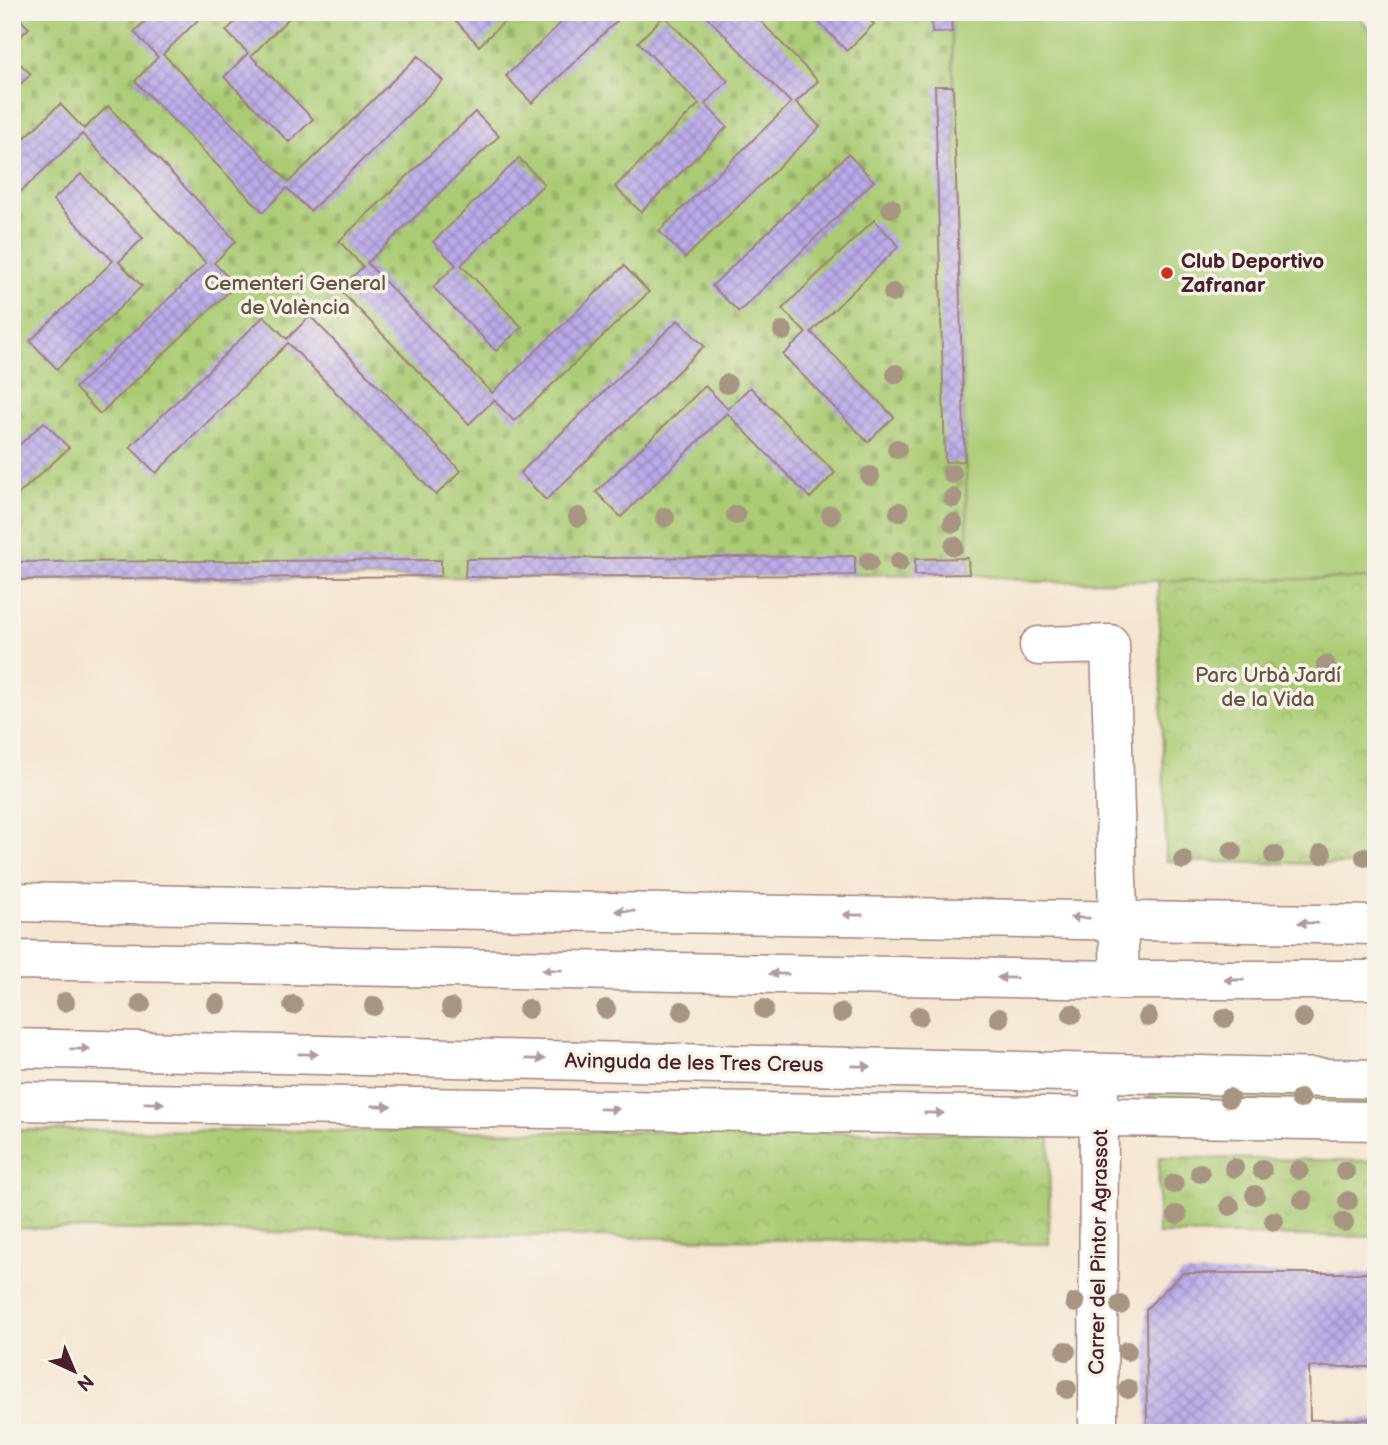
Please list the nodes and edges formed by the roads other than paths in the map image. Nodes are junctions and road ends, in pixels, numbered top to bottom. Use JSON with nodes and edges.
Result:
{"nodes":[{"id":1,"x":1039,"y":646,"type":"dead end"},
{"id":2,"x":12,"y":902,"type":"edge"},
{"id":3,"x":1118,"y":919,"type":"junction"},
{"id":4,"x":1376,"y":925,"type":"edge"},
{"id":5,"x":12,"y":960,"type":"edge"},
{"id":6,"x":1119,"y":980,"type":"junction"},
{"id":7,"x":1376,"y":981,"type":"edge"},
{"id":8,"x":12,"y":1048,"type":"edge"},
{"id":9,"x":1098,"y":1071,"type":"junction"},
{"id":10,"x":1376,"y":1079,"type":"edge"},
{"id":11,"x":12,"y":1101,"type":"edge"},
{"id":12,"x":1100,"y":1115,"type":"junction"},
{"id":13,"x":1376,"y":1121,"type":"edge"},
{"id":14,"x":1098,"y":1433,"type":"edge"}],
"edges":[{"from":1,"to":3,"type":"main road"},
{"from":3,"to":2,"type":"main road","one_way":true},
{"from":4,"to":3,"type":"main road","one_way":true},
{"from":3,"to":6,"type":"main road"},
{"from":6,"to":5,"type":"main road","one_way":true},
{"from":7,"to":6,"type":"main road","one_way":true},
{"from":8,"to":9,"type":"main road","name":"Avinguda de les Tres Creus","one_way":true},
{"from":9,"to":10,"type":"main road","name":"Avinguda de les Tres Creus"},
{"from":9,"to":12,"type":"main road","name":"Carrer del Pintor Agrassot"},
{"from":11,"to":12,"type":"main road","one_way":true},
{"from":12,"to":13,"type":"main road"},
{"from":12,"to":14,"type":"main road","name":"Carrer del Pintor Agrassot"}]}
